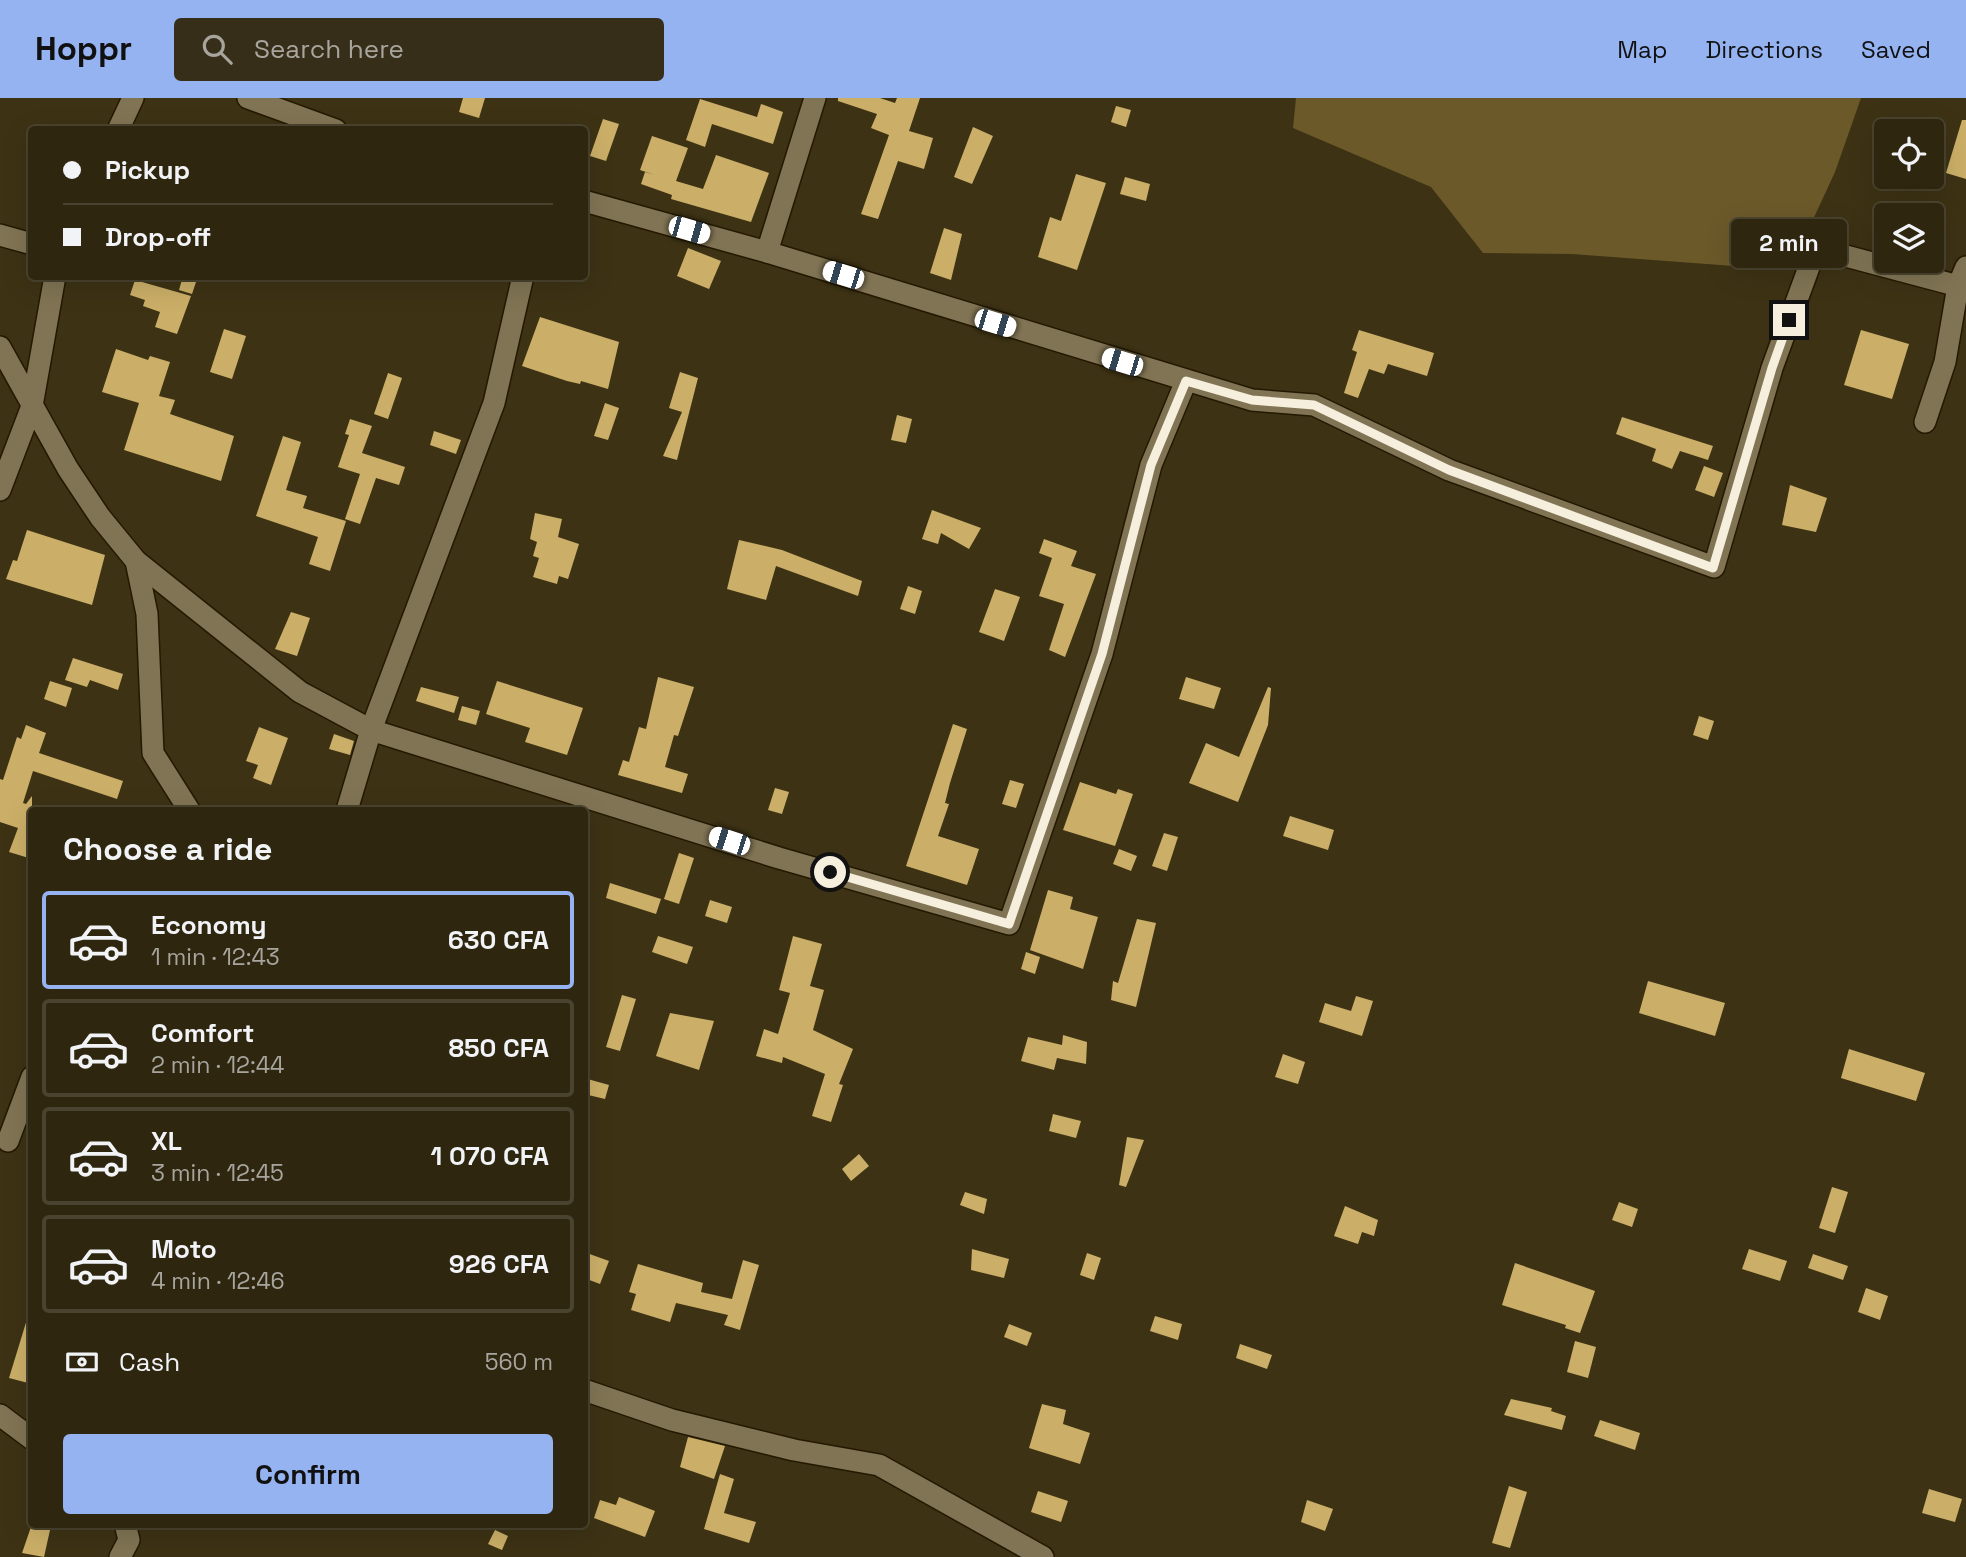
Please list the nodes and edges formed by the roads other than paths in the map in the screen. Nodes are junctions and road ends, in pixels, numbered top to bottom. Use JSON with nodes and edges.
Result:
{"nodes":[{"id":1,"x":133,"y":98,"type":"edge"},
{"id":2,"x":248,"y":98,"type":"edge"},
{"id":3,"x":815,"y":98,"type":"edge"},
{"id":4,"x":120,"y":126,"type":"edge"},
{"id":5,"x":325,"y":126,"type":"edge"},
{"id":6,"x":588,"y":202,"type":"edge"},
{"id":7,"x":0,"y":235,"type":"edge"},
{"id":8,"x":28,"y":243,"type":"edge"},
{"id":9,"x":768,"y":252,"type":"junction"},
{"id":10,"x":54,"y":280,"type":"edge"},
{"id":11,"x":522,"y":280,"type":"edge"},
{"id":12,"x":1963,"y":280,"type":"edge"},
{"id":13,"x":0,"y":347,"type":"edge"},
{"id":14,"x":1186,"y":381,"type":"junction"},
{"id":15,"x":32,"y":406,"type":"junction"},
{"id":16,"x":1925,"y":422,"type":"dead end"},
{"id":17,"x":0,"y":490,"type":"edge"},
{"id":18,"x":136,"y":561,"type":"junction"},
{"id":19,"x":371,"y":730,"type":"junction"},
{"id":20,"x":186,"y":807,"type":"edge"},
{"id":21,"x":347,"y":807,"type":"edge"},
{"id":22,"x":28,"y":1086,"type":"edge"},
{"id":23,"x":28,"y":1132,"type":"edge"},
{"id":24,"x":4,"y":1143,"type":"edge"},
{"id":25,"x":588,"y":1391,"type":"edge"},
{"id":26,"x":0,"y":1415,"type":"edge"},
{"id":27,"x":28,"y":1436,"type":"edge"},
{"id":28,"x":126,"y":1528,"type":"edge"},
{"id":29,"x":120,"y":1557,"type":"edge"},
{"id":30,"x":1043,"y":1557,"type":"edge"}],
"edges":[{"from":1,"to":4,"type":"street"},
{"from":2,"to":5,"type":"street"},
{"from":3,"to":9,"type":"street"},
{"from":6,"to":9,"type":"street"},
{"from":7,"to":8,"type":"street"},
{"from":9,"to":14,"type":"street"},
{"from":10,"to":15,"type":"street"},
{"from":11,"to":19,"type":"street"},
{"from":12,"to":14,"type":"street"},
{"from":12,"to":16,"type":"street"},
{"from":13,"to":15,"type":"street"},
{"from":14,"to":19,"type":"street"},
{"from":15,"to":17,"type":"street"},
{"from":15,"to":18,"type":"street"},
{"from":18,"to":19,"type":"street"},
{"from":18,"to":20,"type":"street"},
{"from":19,"to":21,"type":"street"},
{"from":22,"to":24,"type":"street"},
{"from":23,"to":24,"type":"street"},
{"from":25,"to":30,"type":"street"},
{"from":26,"to":27,"type":"street"},
{"from":28,"to":29,"type":"street"}]}
